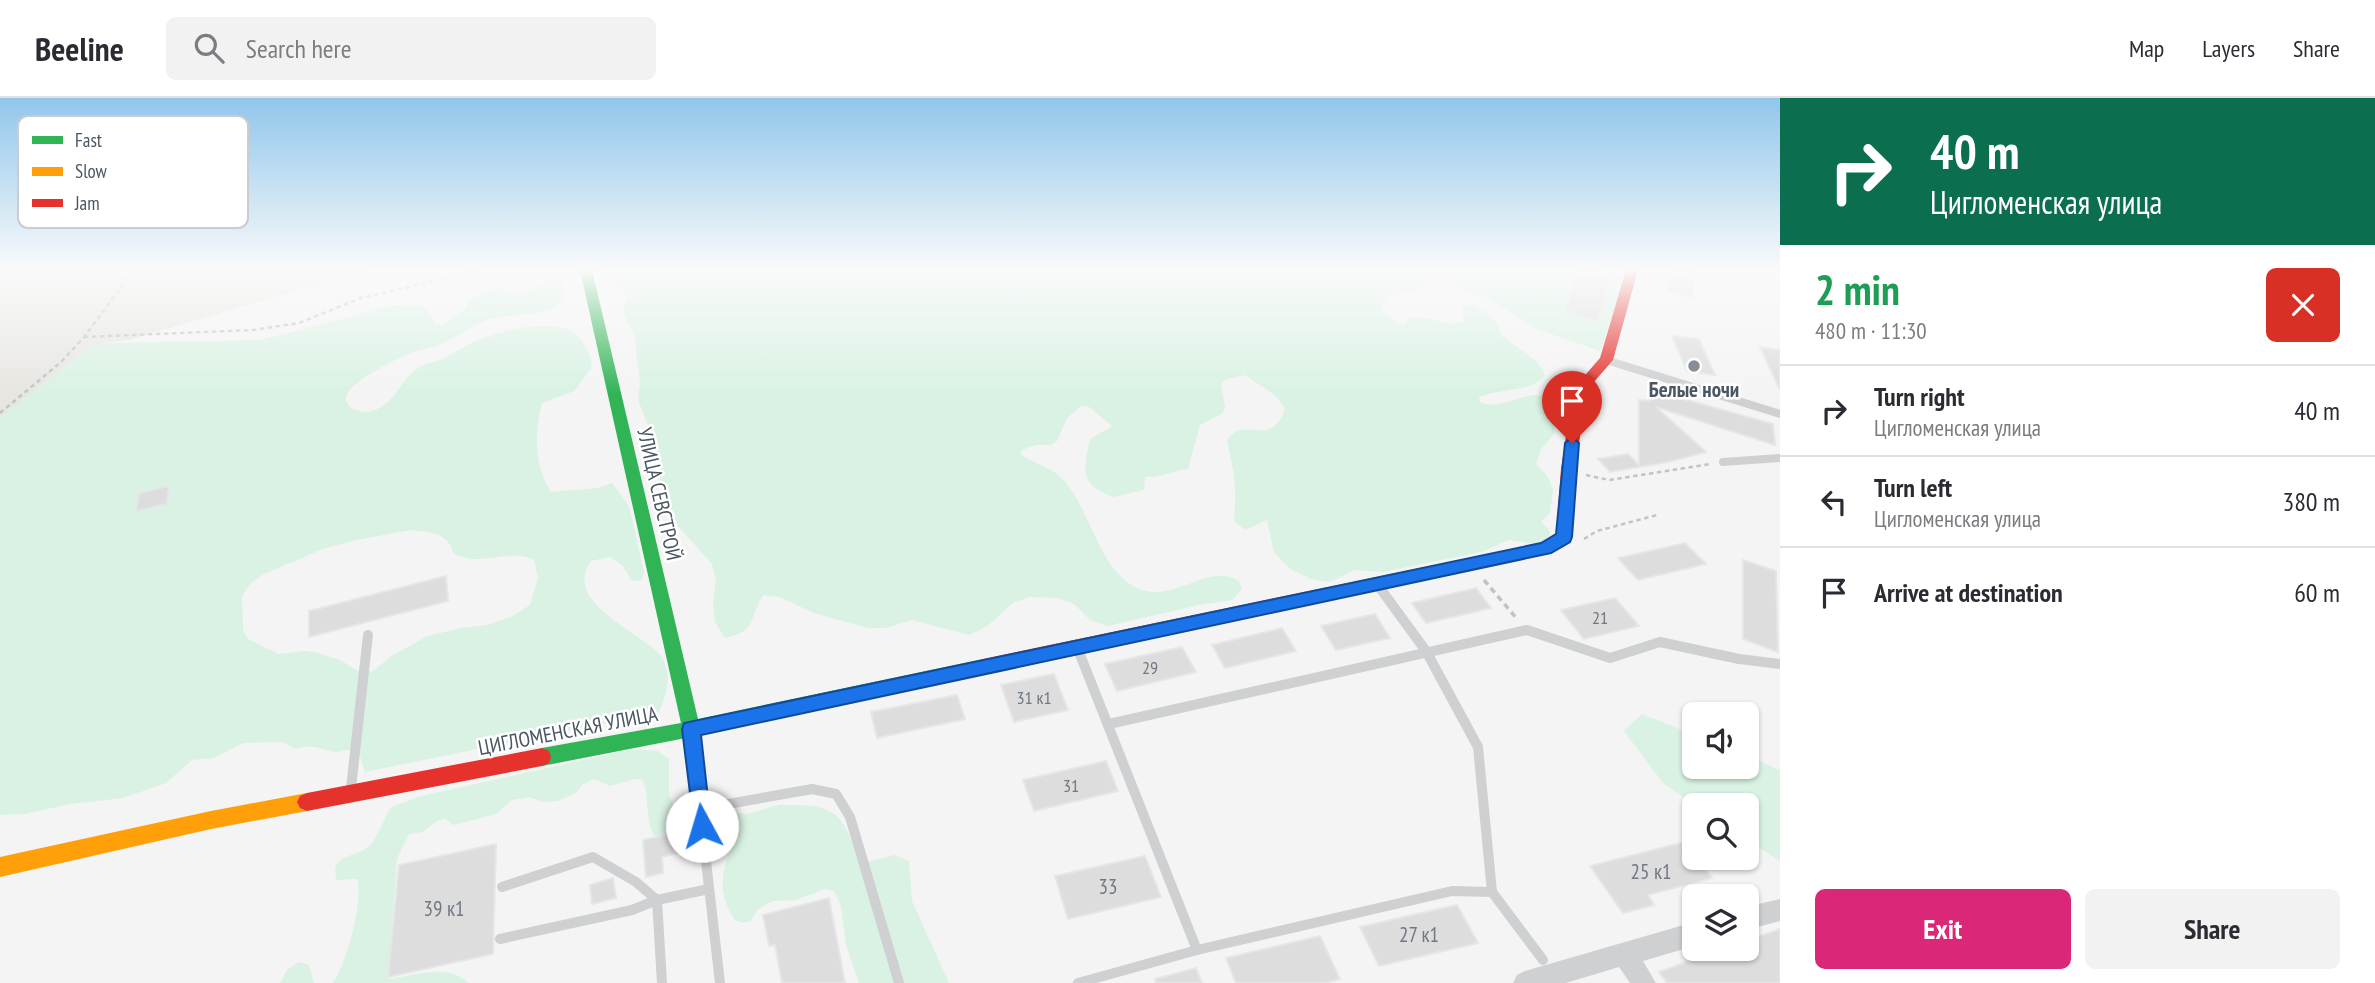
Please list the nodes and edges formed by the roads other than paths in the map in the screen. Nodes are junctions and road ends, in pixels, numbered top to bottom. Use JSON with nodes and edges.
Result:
{"nodes":[{"id":1,"x":595,"y":311,"type":"edge"},
{"id":2,"x":1620,"y":311,"type":"edge"},
{"id":3,"x":1606,"y":360,"type":"junction"},
{"id":4,"x":1780,"y":414,"type":"edge"},
{"id":5,"x":1780,"y":458,"type":"edge"},
{"id":6,"x":1723,"y":462,"type":"road end"},
{"id":7,"x":1377,"y":584,"type":"junction"},
{"id":8,"x":368,"y":635,"type":"dead end"},
{"id":9,"x":1077,"y":646,"type":"junction"},
{"id":10,"x":1426,"y":651,"type":"junction"},
{"id":11,"x":1780,"y":664,"type":"edge"},
{"id":12,"x":1109,"y":724,"type":"junction"},
{"id":13,"x":691,"y":729,"type":"junction"},
{"id":14,"x":351,"y":794,"type":"junction"},
{"id":15,"x":700,"y":809,"type":"junction"},
{"id":16,"x":0,"y":867,"type":"edge"},
{"id":17,"x":502,"y":887,"type":"dead end"},
{"id":18,"x":709,"y":889,"type":"junction"},
{"id":19,"x":1492,"y":892,"type":"junction"},
{"id":20,"x":657,"y":900,"type":"junction"},
{"id":21,"x":1780,"y":909,"type":"edge"},
{"id":22,"x":1759,"y":915,"type":"edge"},
{"id":23,"x":1682,"y":937,"type":"edge"},
{"id":24,"x":500,"y":939,"type":"dead end"},
{"id":25,"x":1197,"y":950,"type":"junction"},
{"id":26,"x":1624,"y":954,"type":"junction"},
{"id":27,"x":1543,"y":960,"type":"dead end"},
{"id":28,"x":662,"y":983,"type":"edge"},
{"id":29,"x":720,"y":983,"type":"edge"},
{"id":30,"x":899,"y":983,"type":"edge"},
{"id":31,"x":1078,"y":983,"type":"edge"},
{"id":32,"x":1525,"y":983,"type":"edge"},
{"id":33,"x":1644,"y":983,"type":"edge"}],
"edges":[{"from":1,"to":13,"type":"street","name":"УЛИЦА СЕВСТРОЙ"},
{"from":2,"to":3,"type":"street","name":"ЦИГЛОМЕНСКАЯ УЛИЦА"},
{"from":3,"to":4,"type":"lane"},
{"from":3,"to":7,"type":"street","name":"ЦИГЛОМЕНСКАЯ УЛИЦА"},
{"from":5,"to":6,"type":"lane"},
{"from":7,"to":9,"type":"street","name":"ЦИГЛОМЕНСКАЯ УЛИЦА"},
{"from":7,"to":10,"type":"lane"},
{"from":8,"to":14,"type":"lane"},
{"from":9,"to":12,"type":"lane"},
{"from":9,"to":13,"type":"street","name":"ЦИГЛОМЕНСКАЯ УЛИЦА"},
{"from":10,"to":11,"type":"lane"},
{"from":10,"to":12,"type":"lane"},
{"from":10,"to":19,"type":"lane"},
{"from":12,"to":25,"type":"lane"},
{"from":13,"to":14,"type":"street","name":"ЦИГЛОМЕНСКАЯ УЛИЦА"},
{"from":13,"to":15,"type":"lane"},
{"from":14,"to":16,"type":"street","name":"ЦИГЛОМЕНСКАЯ УЛИЦА"},
{"from":15,"to":18,"type":"lane"},
{"from":15,"to":30,"type":"lane"},
{"from":17,"to":20,"type":"lane"},
{"from":18,"to":20,"type":"lane"},
{"from":18,"to":29,"type":"lane"},
{"from":19,"to":25,"type":"lane"},
{"from":19,"to":27,"type":"lane"},
{"from":20,"to":24,"type":"lane"},
{"from":20,"to":28,"type":"lane"},
{"from":21,"to":22,"type":"street"},
{"from":23,"to":26,"type":"street"},
{"from":25,"to":31,"type":"lane"},
{"from":26,"to":32,"type":"street"},
{"from":26,"to":33,"type":"street"}]}
